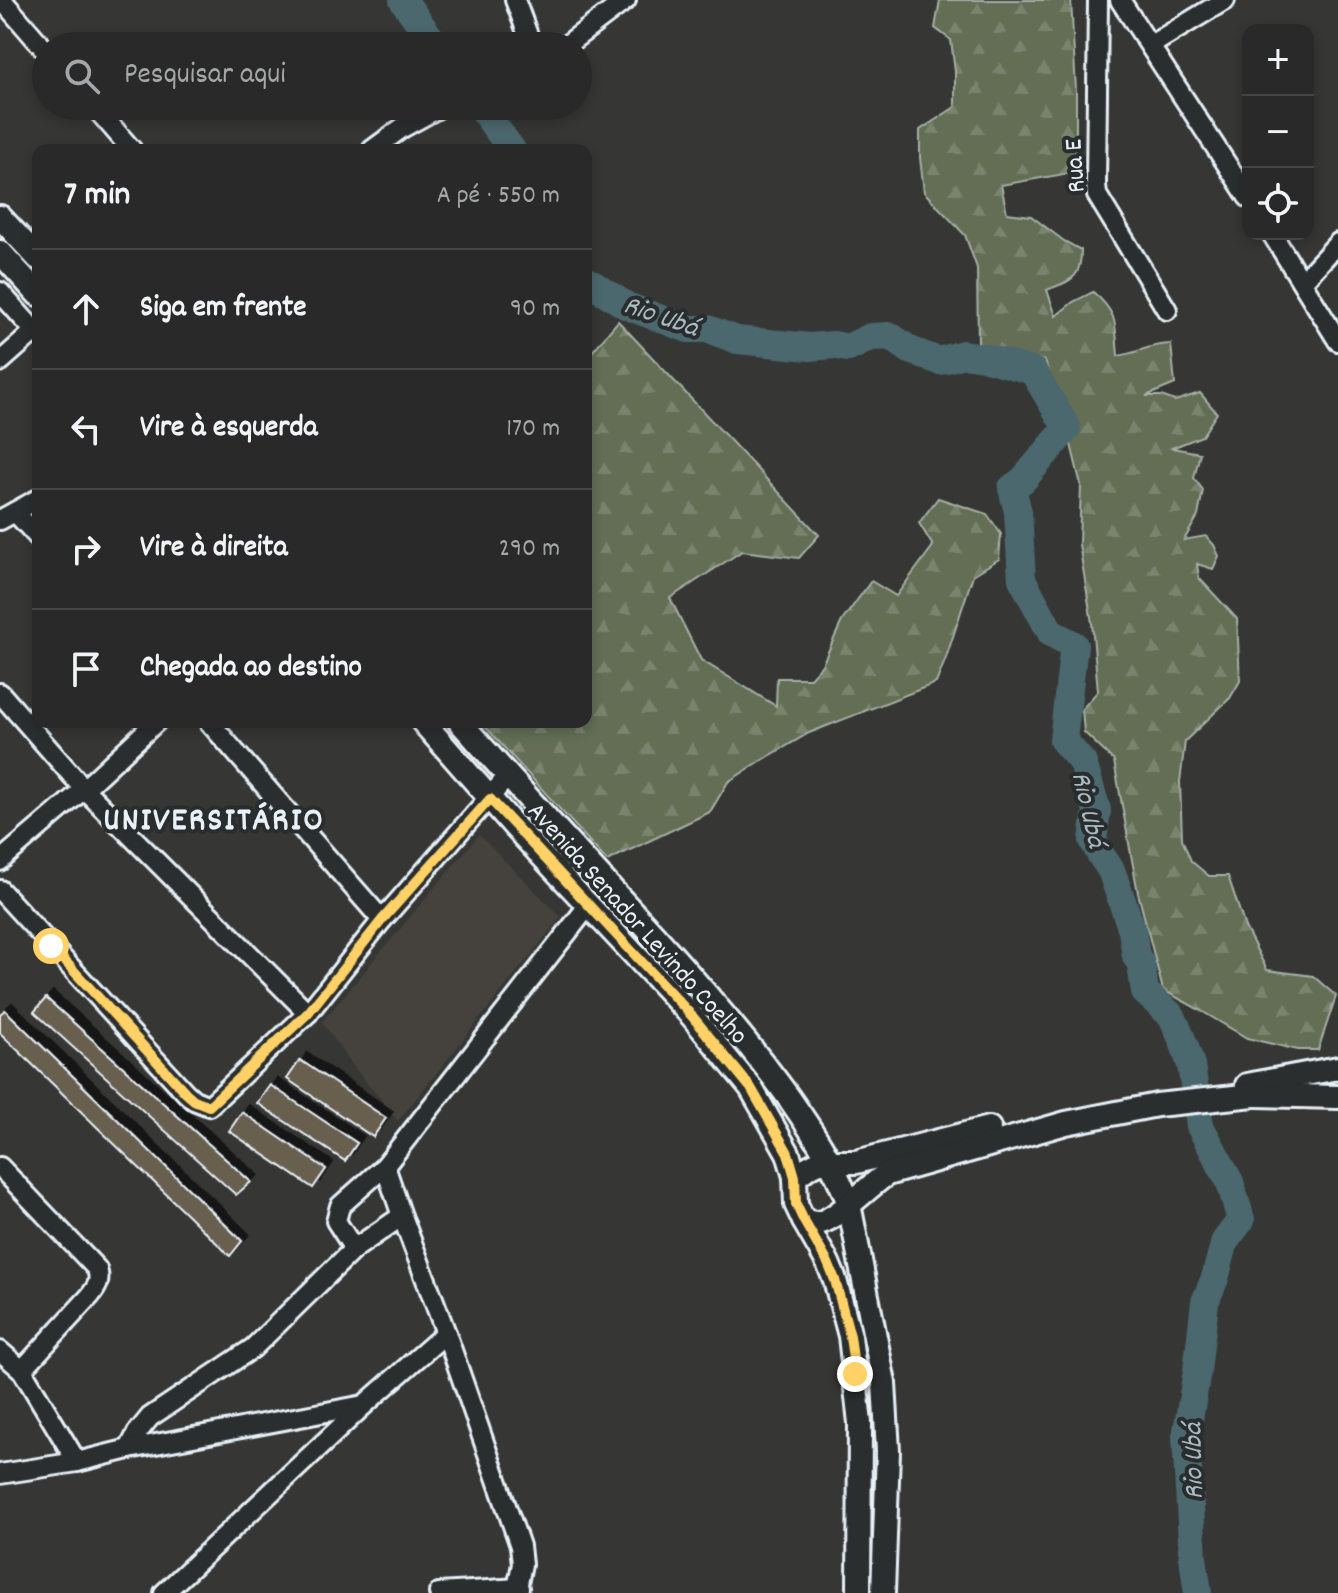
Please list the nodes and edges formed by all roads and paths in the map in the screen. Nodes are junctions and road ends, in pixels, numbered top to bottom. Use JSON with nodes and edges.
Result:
{"nodes":[{"id":1,"x":515,"y":0,"type":"edge"},
{"id":2,"x":626,"y":0,"type":"edge"},
{"id":3,"x":1098,"y":0,"type":"edge"},
{"id":4,"x":1120,"y":0,"type":"edge"},
{"id":5,"x":1225,"y":0,"type":"edge"},
{"id":6,"x":4,"y":3,"type":"edge"},
{"id":7,"x":527,"y":32,"type":"edge"},
{"id":8,"x":584,"y":32,"type":"edge"},
{"id":9,"x":32,"y":35,"type":"edge"},
{"id":10,"x":1151,"y":45,"type":"junction"},
{"id":11,"x":106,"y":120,"type":"edge"},
{"id":12,"x":417,"y":120,"type":"edge"},
{"id":13,"x":127,"y":144,"type":"edge"},
{"id":14,"x":380,"y":144,"type":"edge"},
{"id":15,"x":1242,"y":188,"type":"edge"},
{"id":16,"x":0,"y":217,"type":"edge"},
{"id":17,"x":1276,"y":240,"type":"edge"},
{"id":18,"x":1338,"y":243,"type":"edge"},
{"id":19,"x":0,"y":252,"type":"edge"},
{"id":20,"x":32,"y":252,"type":"edge"},
{"id":21,"x":1302,"y":282,"type":"junction"},
{"id":22,"x":32,"y":287,"type":"edge"},
{"id":23,"x":0,"y":292,"type":"edge"},
{"id":24,"x":1167,"y":310,"type":"dead end"},
{"id":25,"x":32,"y":328,"type":"edge"},
{"id":26,"x":32,"y":336,"type":"edge"},
{"id":27,"x":1338,"y":341,"type":"edge"},
{"id":28,"x":0,"y":362,"type":"edge"},
{"id":29,"x":32,"y":502,"type":"edge"},
{"id":30,"x":7,"y":516,"type":"edge"},
{"id":31,"x":32,"y":533,"type":"edge"},
{"id":32,"x":0,"y":693,"type":"edge"},
{"id":33,"x":150,"y":728,"type":"edge"},
{"id":34,"x":214,"y":728,"type":"edge"},
{"id":35,"x":428,"y":728,"type":"edge"},
{"id":36,"x":465,"y":728,"type":"edge"},
{"id":37,"x":508,"y":776,"type":"junction"},
{"id":38,"x":84,"y":789,"type":"junction"},
{"id":39,"x":490,"y":799,"type":"junction"},
{"id":40,"x":0,"y":861,"type":"edge"},
{"id":41,"x":0,"y":890,"type":"edge"},
{"id":42,"x":588,"y":906,"type":"junction"},
{"id":43,"x":382,"y":920,"type":"junction"},
{"id":44,"x":308,"y":1013,"type":"junction"},
{"id":45,"x":1338,"y":1068,"type":"edge"},
{"id":46,"x":1228,"y":1093,"type":"junction"},
{"id":47,"x":1338,"y":1097,"type":"edge"},
{"id":48,"x":1156,"y":1099,"type":"junction"},
{"id":49,"x":830,"y":1162,"type":"junction"},
{"id":50,"x":385,"y":1166,"type":"junction"},
{"id":51,"x":0,"y":1167,"type":"edge"},
{"id":52,"x":795,"y":1177,"type":"junction"},
{"id":53,"x":849,"y":1204,"type":"junction"},
{"id":54,"x":402,"y":1216,"type":"junction"},
{"id":55,"x":804,"y":1221,"type":"junction"},
{"id":56,"x":354,"y":1249,"type":"junction"},
{"id":57,"x":446,"y":1333,"type":"junction"},
{"id":58,"x":2,"y":1355,"type":"edge"},
{"id":59,"x":22,"y":1370,"type":"junction"},
{"id":60,"x":364,"y":1405,"type":"junction"},
{"id":61,"x":129,"y":1449,"type":"junction"},
{"id":62,"x":77,"y":1462,"type":"junction"},
{"id":63,"x":0,"y":1474,"type":"edge"},
{"id":64,"x":518,"y":1590,"type":"edge"},
{"id":65,"x":164,"y":1593,"type":"edge"},
{"id":66,"x":439,"y":1593,"type":"edge"},
{"id":67,"x":859,"y":1593,"type":"edge"},
{"id":68,"x":883,"y":1593,"type":"edge"}],
"edges":[{"from":1,"to":7,"type":"street"},
{"from":2,"to":8,"type":"street"},
{"from":3,"to":24,"type":"street","name":"Rua E"},
{"from":4,"to":10,"type":"street"},
{"from":5,"to":10,"type":"street"},
{"from":6,"to":9,"type":"street"},
{"from":10,"to":15,"type":"street"},
{"from":11,"to":13,"type":"street"},
{"from":12,"to":14,"type":"street"},
{"from":16,"to":20,"type":"street"},
{"from":17,"to":21,"type":"street"},
{"from":18,"to":21,"type":"street"},
{"from":19,"to":22,"type":"street"},
{"from":21,"to":27,"type":"street"},
{"from":23,"to":25,"type":"street"},
{"from":26,"to":28,"type":"street"},
{"from":29,"to":30,"type":"street"},
{"from":30,"to":31,"type":"street"},
{"from":32,"to":38,"type":"street"},
{"from":33,"to":38,"type":"street"},
{"from":34,"to":43,"type":"street"},
{"from":35,"to":39,"type":"street","name":"Avenida Senador Levindo Coelho"},
{"from":36,"to":37,"type":"street"},
{"from":37,"to":39,"type":"street"},
{"from":37,"to":49,"type":"street"},
{"from":38,"to":40,"type":"street"},
{"from":38,"to":44,"type":"street"},
{"from":39,"to":42,"type":"street","name":"Avenida Senador Levindo Coelho"},
{"from":39,"to":43,"type":"street"},
{"from":41,"to":44,"type":"street"},
{"from":42,"to":50,"type":"street"},
{"from":42,"to":52,"type":"street","name":"Avenida Senador Levindo Coelho"},
{"from":43,"to":44,"type":"street"},
{"from":45,"to":46,"type":"street"},
{"from":46,"to":47,"type":"street"},
{"from":46,"to":48,"type":"street"},
{"from":48,"to":49,"type":"street"},
{"from":48,"to":53,"type":"street"},
{"from":49,"to":52,"type":"street"},
{"from":49,"to":53,"type":"street"},
{"from":50,"to":54,"type":"street"},
{"from":50,"to":56,"type":"street"},
{"from":51,"to":59,"type":"street"},
{"from":52,"to":55,"type":"street","name":"Avenida Senador Levindo Coelho"},
{"from":53,"to":55,"type":"street"},
{"from":53,"to":68,"type":"street"},
{"from":54,"to":56,"type":"street"},
{"from":54,"to":57,"type":"street"},
{"from":55,"to":67,"type":"street","name":"Avenida Senador Levindo Coelho"},
{"from":56,"to":61,"type":"street"},
{"from":57,"to":60,"type":"street"},
{"from":57,"to":64,"type":"street"},
{"from":58,"to":59,"type":"street"},
{"from":59,"to":62,"type":"street"},
{"from":60,"to":61,"type":"street"},
{"from":60,"to":65,"type":"street"},
{"from":61,"to":62,"type":"street"},
{"from":62,"to":63,"type":"street"},
{"from":64,"to":66,"type":"street"}]}
